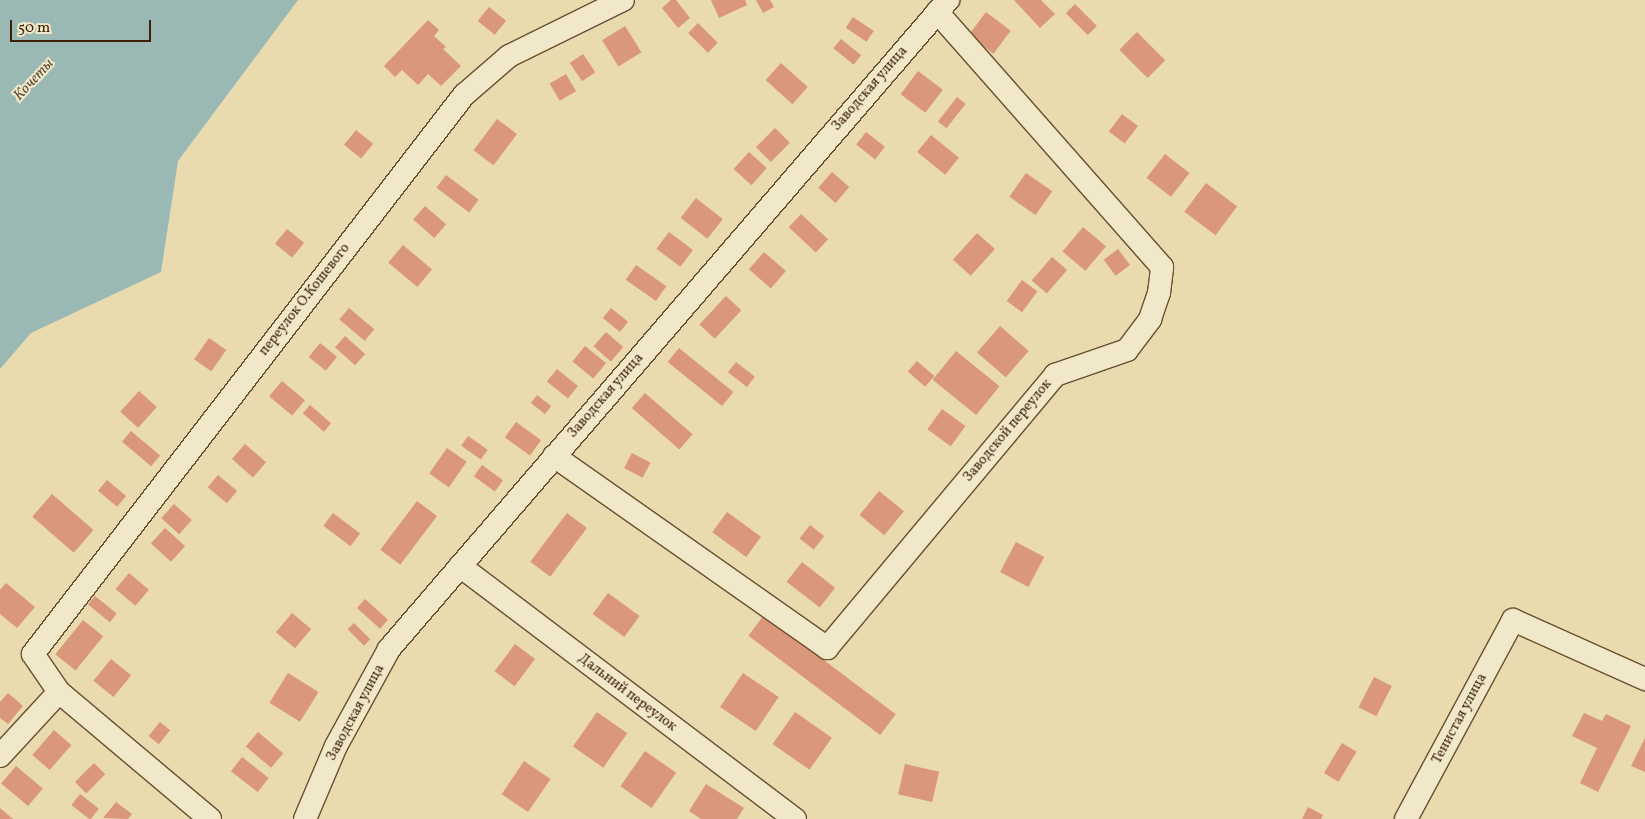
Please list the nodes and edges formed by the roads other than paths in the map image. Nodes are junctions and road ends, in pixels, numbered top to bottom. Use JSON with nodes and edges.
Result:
{"nodes":[{"id":1,"x":623,"y":0,"type":"edge"},
{"id":2,"x":942,"y":6,"type":"edge"},
{"id":3,"x":554,"y":456,"type":"junction"},
{"id":4,"x":460,"y":566,"type":"junction"},
{"id":5,"x":1645,"y":679,"type":"edge"},
{"id":6,"x":59,"y":692,"type":"junction"},
{"id":7,"x":0,"y":756,"type":"edge"},
{"id":8,"x":210,"y":819,"type":"edge"},
{"id":9,"x":305,"y":819,"type":"edge"},
{"id":10,"x":794,"y":819,"type":"edge"},
{"id":11,"x":1406,"y":819,"type":"edge"}],
"edges":[{"from":1,"to":6,"type":"street","name":"переулок О.Кошевого"},
{"from":2,"to":3,"type":"street","name":"Заводская улица"},
{"from":2,"to":3,"type":"street","name":"Заводской переулок"},
{"from":3,"to":4,"type":"street","name":"Заводская улица"},
{"from":4,"to":9,"type":"street","name":"Заводская улица"},
{"from":4,"to":10,"type":"street","name":"Дальний переулок"},
{"from":5,"to":11,"type":"street","name":"Тенистая улица"},
{"from":6,"to":7,"type":"street"},
{"from":6,"to":8,"type":"street"}]}
